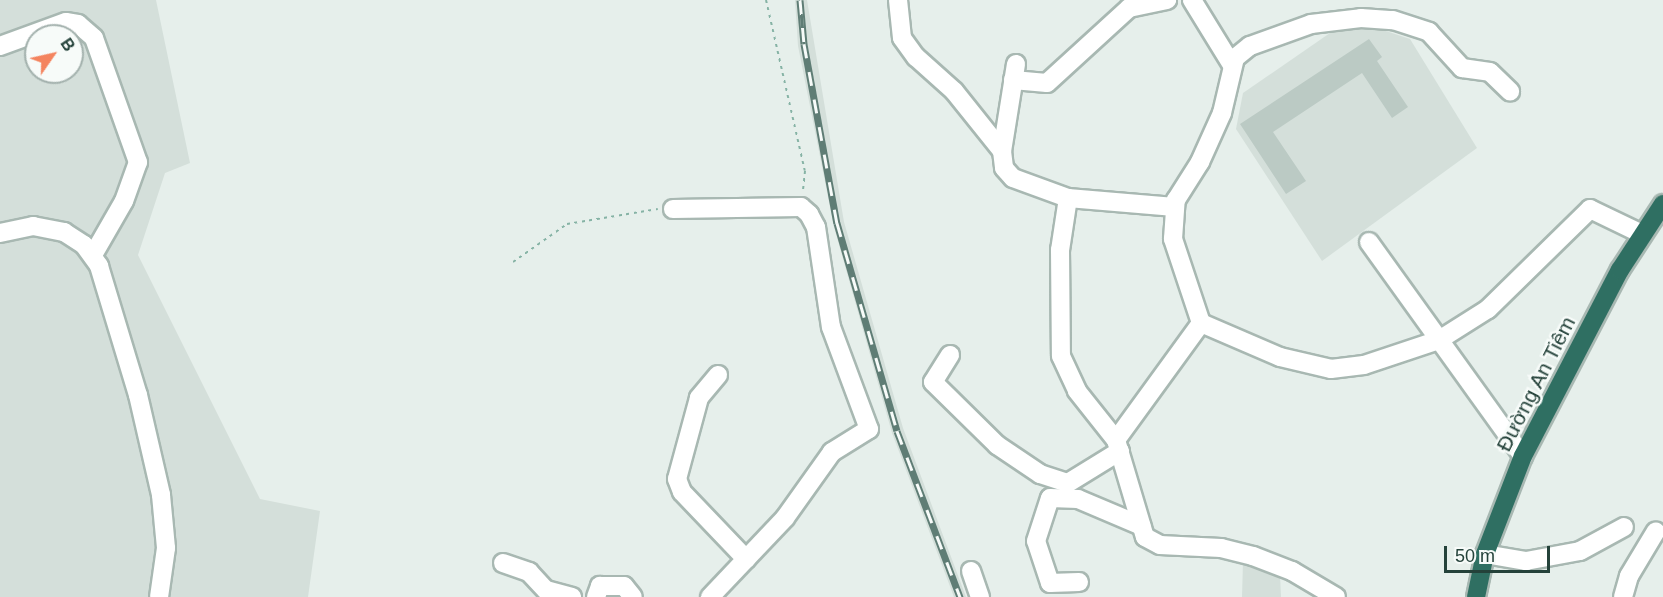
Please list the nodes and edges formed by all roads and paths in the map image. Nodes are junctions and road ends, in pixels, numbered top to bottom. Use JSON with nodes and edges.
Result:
{"nodes":[{"id":1,"x":766,"y":0,"type":"edge"},
{"id":2,"x":898,"y":0,"type":"edge"},
{"id":3,"x":1167,"y":0,"type":"edge"},
{"id":4,"x":1192,"y":0,"type":"edge"},
{"id":5,"x":0,"y":46,"type":"edge"},
{"id":6,"x":1232,"y":65,"type":"junction"},
{"id":7,"x":1510,"y":91,"type":"dead end"},
{"id":8,"x":1002,"y":151,"type":"junction"},
{"id":9,"x":1068,"y":198,"type":"junction"},
{"id":10,"x":1663,"y":204,"type":"edge"},
{"id":11,"x":801,"y":207,"type":"junction"},
{"id":12,"x":1175,"y":207,"type":"junction"},
{"id":13,"x":673,"y":209,"type":"joint"},
{"id":14,"x":0,"y":233,"type":"edge"},
{"id":15,"x":1642,"y":234,"type":"junction"},
{"id":16,"x":1369,"y":242,"type":"dead end"},
{"id":17,"x":93,"y":255,"type":"junction"},
{"id":18,"x":513,"y":262,"type":"dead end"},
{"id":19,"x":1201,"y":323,"type":"junction"},
{"id":20,"x":1439,"y":340,"type":"junction"},
{"id":21,"x":950,"y":354,"type":"dead end"},
{"id":22,"x":718,"y":375,"type":"dead end"},
{"id":23,"x":1118,"y":446,"type":"junction"},
{"id":24,"x":1523,"y":456,"type":"junction"},
{"id":25,"x":1076,"y":480,"type":"junction"},
{"id":26,"x":1078,"y":499,"type":"junction"},
{"id":27,"x":1142,"y":526,"type":"junction"},
{"id":28,"x":1624,"y":527,"type":"dead end"},
{"id":29,"x":1656,"y":531,"type":"dead end"},
{"id":30,"x":1485,"y":554,"type":"junction"},
{"id":31,"x":746,"y":559,"type":"junction"},
{"id":32,"x":503,"y":563,"type":"dead end"},
{"id":33,"x":971,"y":571,"type":"dead end"},
{"id":34,"x":1079,"y":582,"type":"dead end"},
{"id":35,"x":159,"y":597,"type":"edge"},
{"id":36,"x":572,"y":597,"type":"edge"},
{"id":37,"x":596,"y":597,"type":"edge"},
{"id":38,"x":633,"y":597,"type":"edge"},
{"id":39,"x":710,"y":597,"type":"edge"},
{"id":40,"x":980,"y":597,"type":"edge"},
{"id":41,"x":1336,"y":597,"type":"edge"},
{"id":42,"x":1476,"y":597,"type":"edge"},
{"id":43,"x":1623,"y":597,"type":"edge"}],
"edges":[{"from":1,"to":11,"type":"path"},
{"from":2,"to":8,"type":"street"},
{"from":3,"to":8,"type":"street"},
{"from":4,"to":6,"type":"street"},
{"from":5,"to":17,"type":"street"},
{"from":6,"to":7,"type":"street"},
{"from":6,"to":12,"type":"street"},
{"from":8,"to":9,"type":"street"},
{"from":9,"to":12,"type":"street"},
{"from":9,"to":23,"type":"street"},
{"from":10,"to":15,"type":"highway","name":"Đường An Tiêm"},
{"from":11,"to":13,"type":"street"},
{"from":11,"to":31,"type":"street"},
{"from":12,"to":19,"type":"street"},
{"from":13,"to":18,"type":"path"},
{"from":14,"to":17,"type":"street"},
{"from":15,"to":20,"type":"street"},
{"from":15,"to":24,"type":"highway","name":"Đường An Tiêm"},
{"from":16,"to":20,"type":"street"},
{"from":17,"to":35,"type":"street"},
{"from":19,"to":20,"type":"street"},
{"from":19,"to":23,"type":"street"},
{"from":20,"to":24,"type":"street"},
{"from":21,"to":25,"type":"street"},
{"from":22,"to":31,"type":"street"},
{"from":23,"to":25,"type":"street"},
{"from":23,"to":27,"type":"street"},
{"from":24,"to":30,"type":"highway","name":"Đường An Tiêm"},
{"from":25,"to":26,"type":"street"},
{"from":26,"to":27,"type":"street"},
{"from":26,"to":34,"type":"street"},
{"from":27,"to":41,"type":"street"},
{"from":28,"to":30,"type":"street"},
{"from":29,"to":43,"type":"street"},
{"from":30,"to":42,"type":"highway","name":"Đường An Tiêm"},
{"from":31,"to":39,"type":"street"},
{"from":32,"to":36,"type":"street"},
{"from":33,"to":40,"type":"street"},
{"from":37,"to":38,"type":"street"}]}
